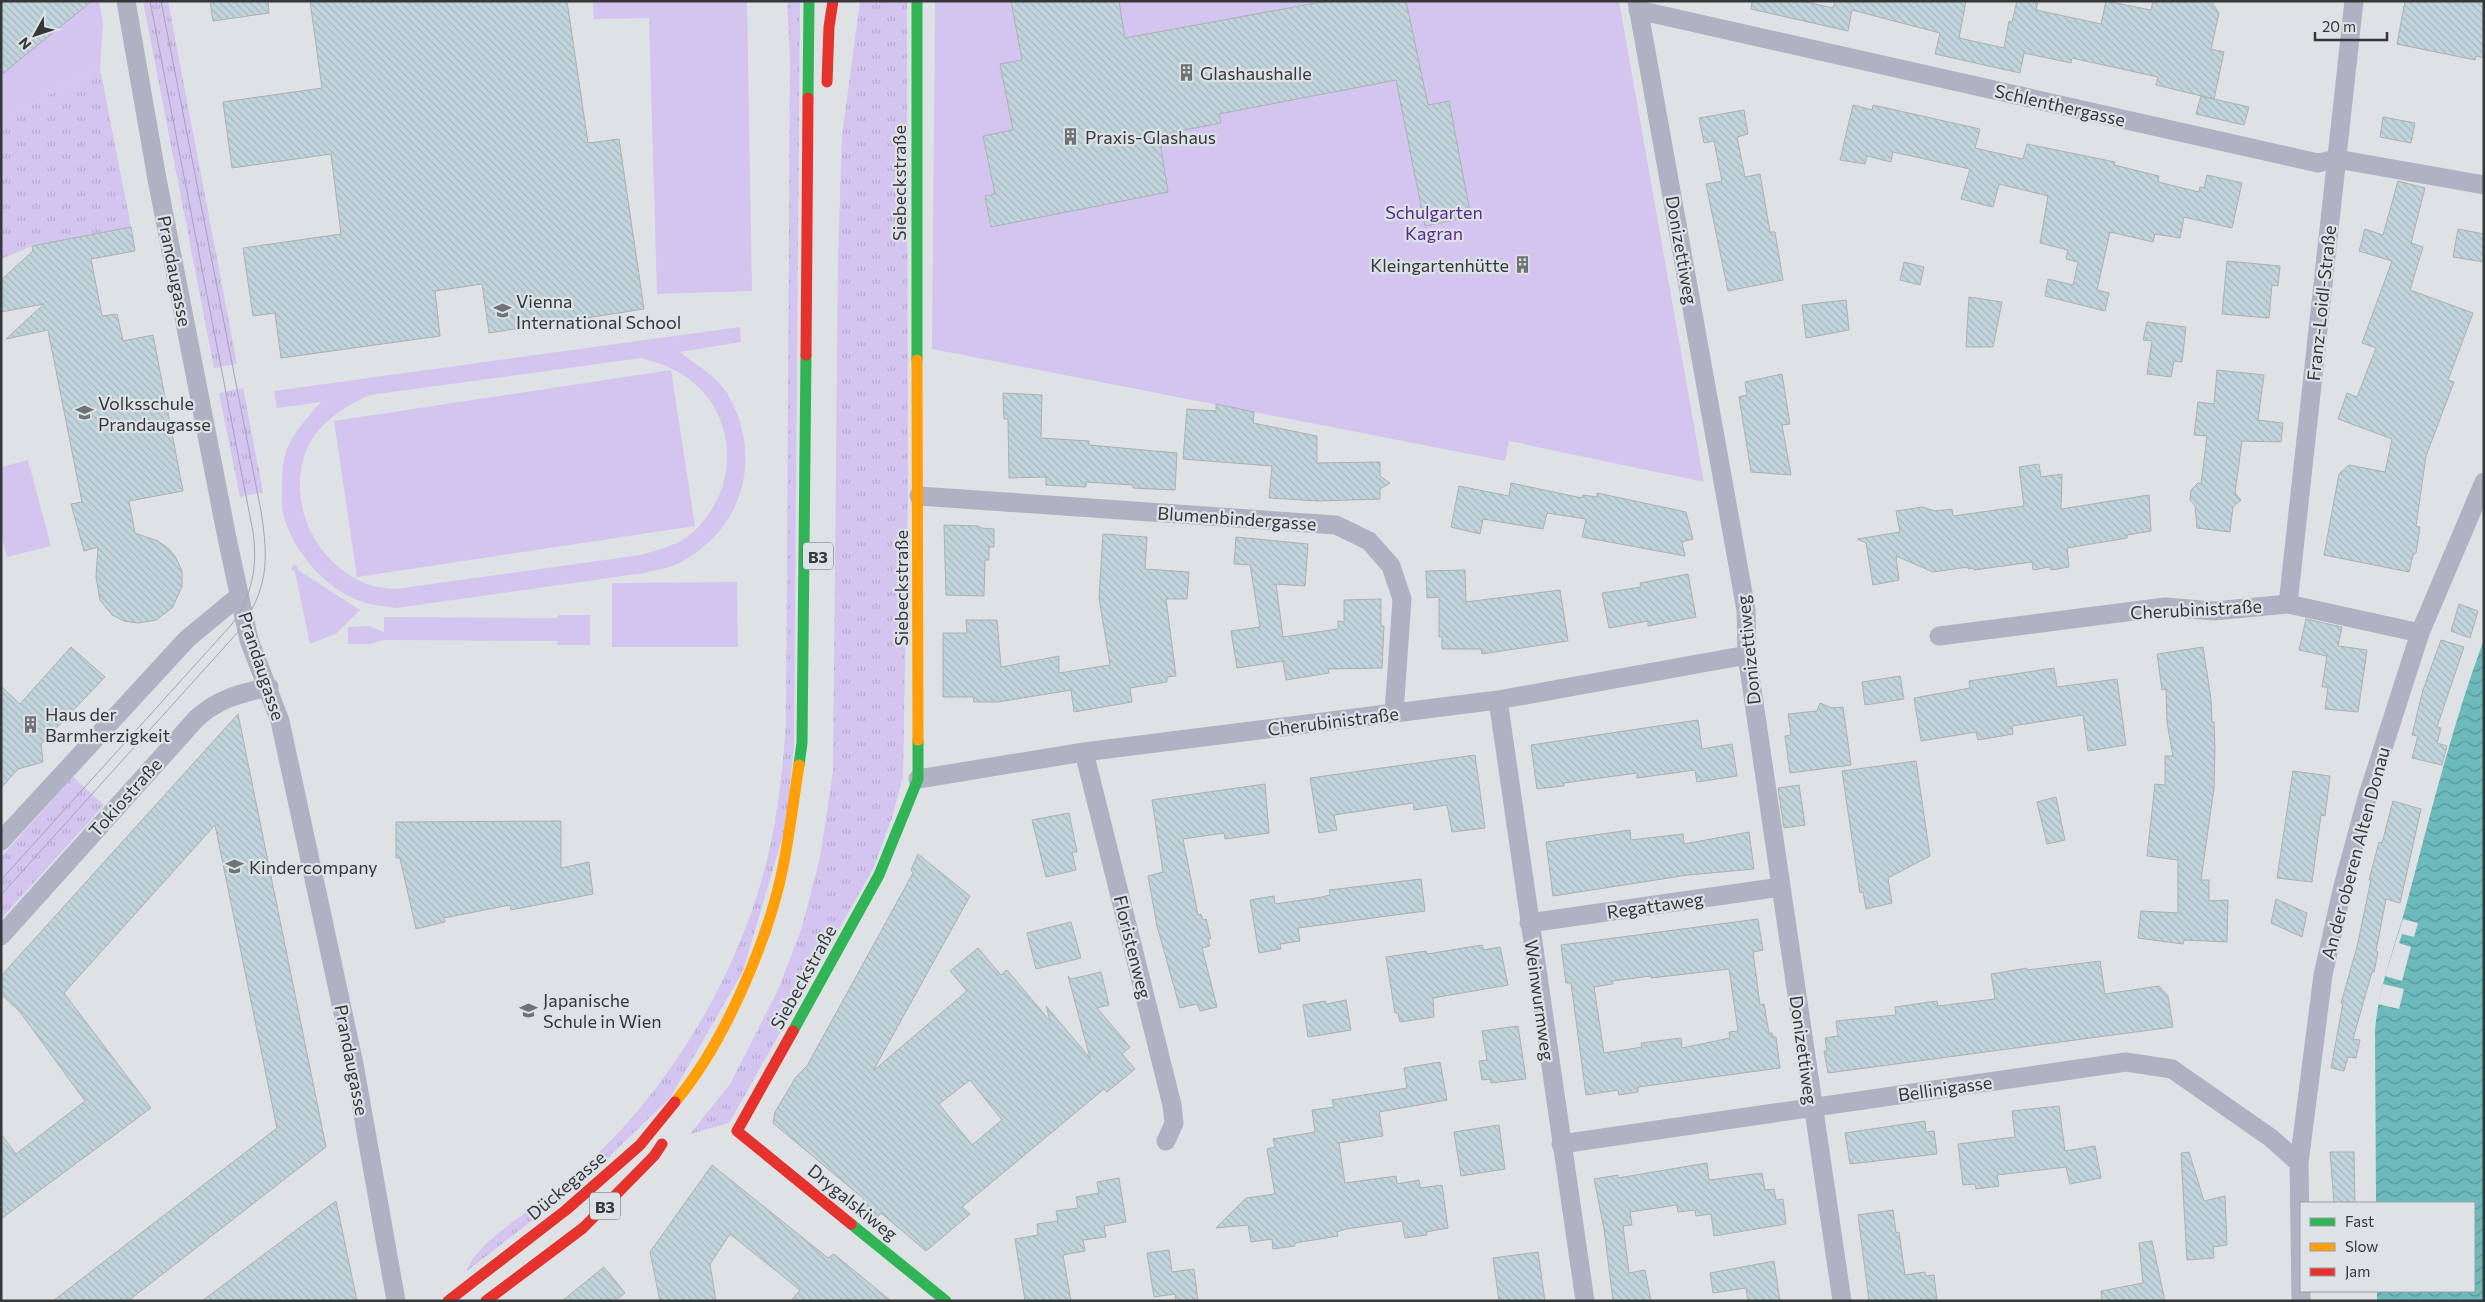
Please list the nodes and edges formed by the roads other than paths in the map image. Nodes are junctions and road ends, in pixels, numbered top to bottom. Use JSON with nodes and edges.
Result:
{"nodes":[{"id":1,"x":126,"y":1,"type":"edge"},
{"id":2,"x":810,"y":1,"type":"edge"},
{"id":3,"x":833,"y":1,"type":"edge"},
{"id":4,"x":917,"y":1,"type":"edge"},
{"id":5,"x":2354,"y":1,"type":"edge"},
{"id":6,"x":1638,"y":6,"type":"edge"},
{"id":7,"x":826,"y":96,"type":"dead end"},
{"id":8,"x":2337,"y":160,"type":"junction"},
{"id":9,"x":2484,"y":185,"type":"edge"},
{"id":10,"x":819,"y":261,"type":"dead end"},
{"id":11,"x":818,"y":321,"type":"dead end"},
{"id":12,"x":2484,"y":482,"type":"edge"},
{"id":13,"x":919,"y":496,"type":"junction"},
{"id":14,"x":239,"y":596,"type":"junction"},
{"id":15,"x":2288,"y":604,"type":"junction"},
{"id":16,"x":2420,"y":633,"type":"junction"},
{"id":17,"x":1940,"y":636,"type":"dead end"},
{"id":18,"x":1746,"y":655,"type":"junction"},
{"id":19,"x":269,"y":687,"type":"junction"},
{"id":20,"x":1498,"y":700,"type":"junction"},
{"id":21,"x":1394,"y":713,"type":"junction"},
{"id":22,"x":1084,"y":752,"type":"junction"},
{"id":23,"x":918,"y":779,"type":"junction"},
{"id":24,"x":1,"y":841,"type":"edge"},
{"id":25,"x":1781,"y":887,"type":"junction"},
{"id":26,"x":1529,"y":923,"type":"junction"},
{"id":27,"x":1,"y":936,"type":"edge"},
{"id":28,"x":742,"y":1016,"type":"dead end"},
{"id":29,"x":706,"y":1080,"type":"dead end"},
{"id":30,"x":1812,"y":1106,"type":"junction"},
{"id":31,"x":737,"y":1131,"type":"joint"},
{"id":32,"x":670,"y":1134,"type":"dead end"},
{"id":33,"x":1166,"y":1141,"type":"dead end"},
{"id":34,"x":1561,"y":1144,"type":"junction"},
{"id":35,"x":2299,"y":1163,"type":"junction"},
{"id":36,"x":396,"y":1301,"type":"edge"},
{"id":37,"x":448,"y":1301,"type":"edge"},
{"id":38,"x":486,"y":1301,"type":"edge"},
{"id":39,"x":946,"y":1301,"type":"edge"},
{"id":40,"x":1585,"y":1301,"type":"edge"},
{"id":41,"x":1842,"y":1301,"type":"edge"},
{"id":42,"x":2300,"y":1301,"type":"edge"}],
"edges":[{"from":1,"to":14,"type":"street","name":"Prandaugasse"},
{"from":2,"to":37,"type":"main road","name":"Dückegasse","number":"B3"},
{"from":3,"to":7,"type":"main road"},
{"from":4,"to":13,"type":"main road","name":"Siebeckstraße"},
{"from":5,"to":8,"type":"street","name":"Franz-Loidl-Straße"},
{"from":6,"to":8,"type":"street","name":"Schlenthergasse"},
{"from":6,"to":18,"type":"street","name":"Donizettiweg"},
{"from":8,"to":9,"type":"street","name":"Schlenthergasse"},
{"from":8,"to":15,"type":"street","name":"Franz-Loidl-Straße"},
{"from":10,"to":11,"type":"main road"},
{"from":12,"to":16,"type":"street","name":"An der oberen Alten Donau"},
{"from":13,"to":21,"type":"street","name":"Blumenbindergasse"},
{"from":13,"to":23,"type":"main road","name":"Siebeckstraße"},
{"from":14,"to":19,"type":"street","name":"Prandaugasse"},
{"from":14,"to":24,"type":"street"},
{"from":15,"to":16,"type":"street","name":"Cherubinistraße"},
{"from":15,"to":17,"type":"street","name":"Cherubinistraße"},
{"from":16,"to":35,"type":"street","name":"An der oberen Alten Donau"},
{"from":18,"to":20,"type":"street","name":"Cherubinistraße"},
{"from":18,"to":25,"type":"street","name":"Donizettiweg"},
{"from":19,"to":27,"type":"street","name":"Tokiostraße"},
{"from":19,"to":36,"type":"street","name":"Prandaugasse"},
{"from":20,"to":21,"type":"street","name":"Cherubinistraße"},
{"from":20,"to":26,"type":"street","name":"Weinwurmweg"},
{"from":21,"to":22,"type":"street","name":"Cherubinistraße"},
{"from":22,"to":23,"type":"street","name":"Cherubinistraße"},
{"from":22,"to":33,"type":"street","name":"Floristenweg"},
{"from":23,"to":31,"type":"main road","name":"Siebeckstraße"},
{"from":25,"to":26,"type":"street","name":"Regattaweg"},
{"from":25,"to":30,"type":"street","name":"Donizettiweg"},
{"from":26,"to":34,"type":"street","name":"Weinwurmweg"},
{"from":28,"to":29,"type":"main road","name":"Siebeckstraße"},
{"from":30,"to":34,"type":"street","name":"Bellinigasse"},
{"from":30,"to":35,"type":"street","name":"Bellinigasse"},
{"from":30,"to":41,"type":"street","name":"Donizettiweg"},
{"from":31,"to":39,"type":"main road","name":"Drygalskiweg"},
{"from":32,"to":38,"type":"main road","number":"B3"},
{"from":34,"to":40,"type":"street","name":"Weinwurmweg"},
{"from":35,"to":42,"type":"street","name":"An der oberen Alten Donau"}]}
